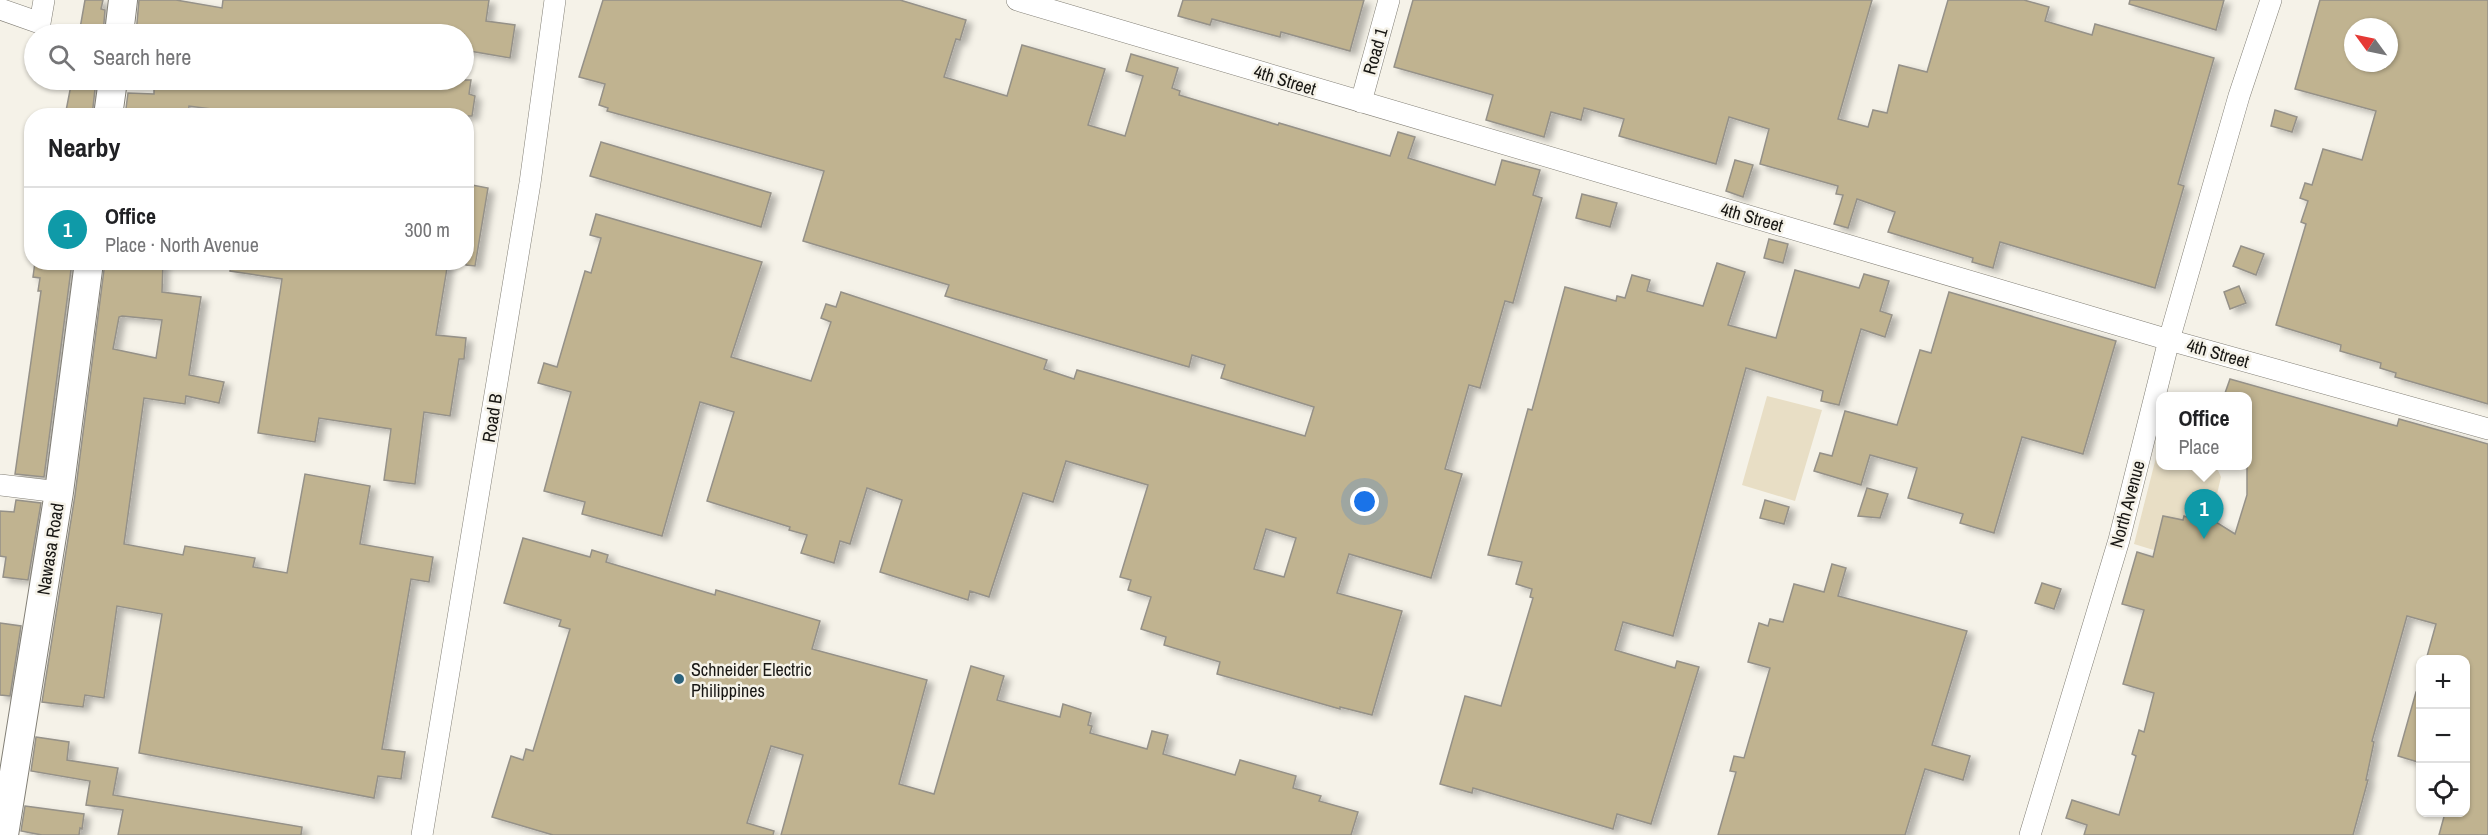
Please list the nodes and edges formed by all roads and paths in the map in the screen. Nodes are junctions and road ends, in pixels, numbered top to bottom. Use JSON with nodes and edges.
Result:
{"nodes":[{"id":1,"x":44,"y":0,"type":"edge"},
{"id":2,"x":123,"y":0,"type":"edge"},
{"id":3,"x":555,"y":0,"type":"edge"},
{"id":4,"x":1017,"y":0,"type":"edge"},
{"id":5,"x":1389,"y":0,"type":"edge"},
{"id":6,"x":2271,"y":0,"type":"edge"},
{"id":7,"x":0,"y":9,"type":"edge"},
{"id":8,"x":120,"y":24,"type":"edge"},
{"id":9,"x":112,"y":90,"type":"edge"},
{"id":10,"x":1361,"y":102,"type":"junction"},
{"id":11,"x":109,"y":108,"type":"edge"},
{"id":12,"x":88,"y":270,"type":"edge"},
{"id":13,"x":2169,"y":340,"type":"junction"},
{"id":14,"x":2488,"y":429,"type":"edge"},
{"id":15,"x":0,"y":485,"type":"edge"},
{"id":16,"x":59,"y":492,"type":"junction"},
{"id":17,"x":4,"y":835,"type":"edge"},
{"id":18,"x":422,"y":835,"type":"edge"},
{"id":19,"x":2031,"y":835,"type":"edge"}],
"edges":[{"from":1,"to":7,"type":"street"},
{"from":2,"to":8,"type":"street"},
{"from":3,"to":18,"type":"street","name":"Road B"},
{"from":4,"to":10,"type":"street","name":"4th Street"},
{"from":5,"to":10,"type":"street","name":"Road 1"},
{"from":6,"to":13,"type":"street","name":"North Avenue"},
{"from":9,"to":11,"type":"street"},
{"from":10,"to":13,"type":"street","name":"4th Street"},
{"from":12,"to":16,"type":"street","name":"Nawasa Road"},
{"from":13,"to":14,"type":"street","name":"4th Street"},
{"from":13,"to":19,"type":"street","name":"North Avenue"},
{"from":15,"to":16,"type":"street"},
{"from":16,"to":17,"type":"street","name":"Nawasa Road"}]}
